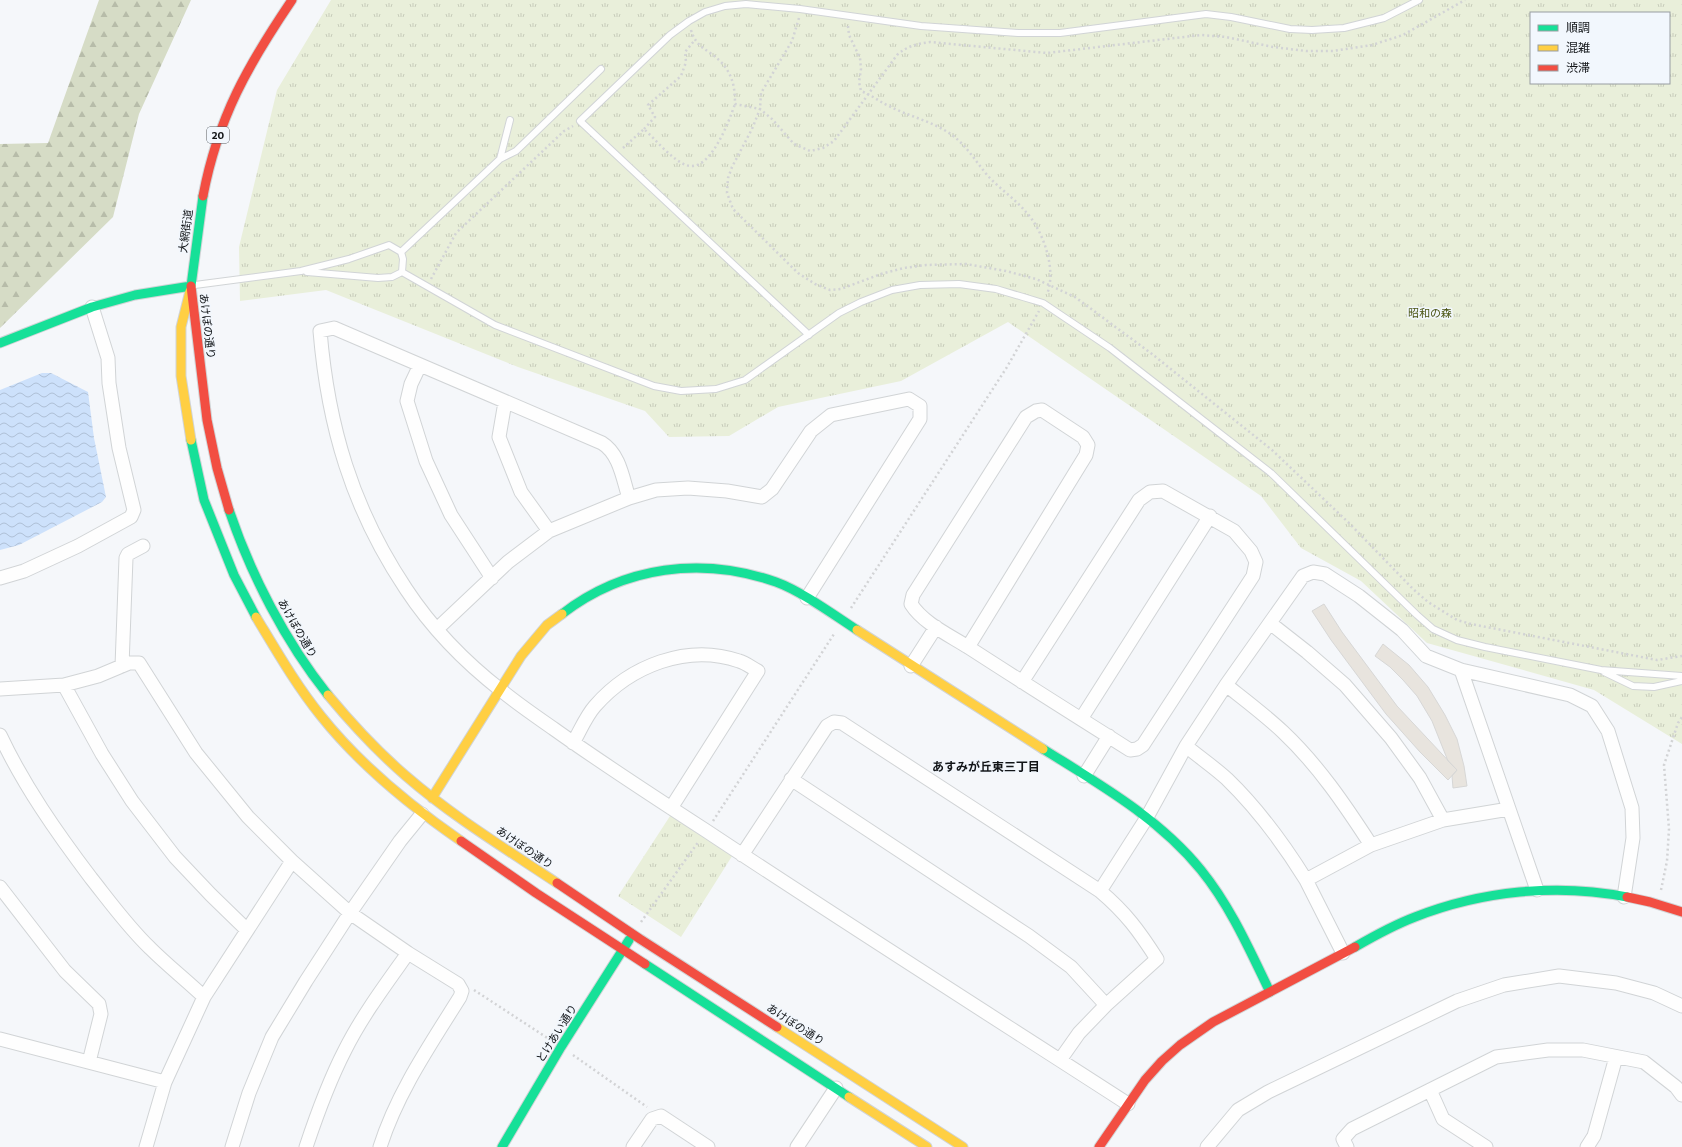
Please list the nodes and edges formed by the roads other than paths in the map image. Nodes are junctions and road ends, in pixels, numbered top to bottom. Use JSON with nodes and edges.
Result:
{"nodes":[{"id":1,"x":292,"y":0,"type":"edge"},
{"id":2,"x":1419,"y":0,"type":"edge"},
{"id":3,"x":601,"y":69,"type":"dead end"},
{"id":4,"x":510,"y":120,"type":"dead end"},
{"id":5,"x":500,"y":159,"type":"junction"},
{"id":6,"x":401,"y":252,"type":"junction"},
{"id":7,"x":301,"y":271,"type":"junction"},
{"id":8,"x":402,"y":272,"type":"junction"},
{"id":9,"x":191,"y":286,"type":"junction"},
{"id":10,"x":92,"y":307,"type":"junction"},
{"id":11,"x":808,"y":335,"type":"junction"},
{"id":12,"x":0,"y":343,"type":"edge"},
{"id":13,"x":420,"y":365,"type":"junction"},
{"id":14,"x":505,"y":402,"type":"junction"},
{"id":15,"x":629,"y":498,"type":"junction"},
{"id":16,"x":1210,"y":516,"type":"junction"},
{"id":17,"x":549,"y":531,"type":"junction"},
{"id":18,"x":142,"y":546,"type":"dead end"},
{"id":19,"x":0,"y":578,"type":"edge"},
{"id":20,"x":492,"y":578,"type":"junction"},
{"id":21,"x":807,"y":598,"type":"junction"},
{"id":22,"x":1270,"y":623,"type":"junction"},
{"id":23,"x":936,"y":627,"type":"junction"},
{"id":24,"x":436,"y":628,"type":"junction"},
{"id":25,"x":968,"y":647,"type":"junction"},
{"id":26,"x":122,"y":666,"type":"junction"},
{"id":27,"x":912,"y":666,"type":"junction"},
{"id":28,"x":1461,"y":670,"type":"junction"},
{"id":29,"x":1601,"y":670,"type":"junction"},
{"id":30,"x":1682,"y":676,"type":"edge"},
{"id":31,"x":1682,"y":681,"type":"edge"},
{"id":32,"x":1022,"y":682,"type":"junction"},
{"id":33,"x":64,"y":685,"type":"junction"},
{"id":34,"x":1226,"y":685,"type":"junction"},
{"id":35,"x":0,"y":689,"type":"edge"},
{"id":36,"x":500,"y":690,"type":"junction"},
{"id":37,"x":1080,"y":719,"type":"junction"},
{"id":38,"x":0,"y":735,"type":"edge"},
{"id":39,"x":1109,"y":736,"type":"junction"},
{"id":40,"x":573,"y":743,"type":"junction"},
{"id":41,"x":1186,"y":746,"type":"junction"},
{"id":42,"x":1084,"y":776,"type":"junction"},
{"id":43,"x":791,"y":779,"type":"junction"},
{"id":44,"x":432,"y":798,"type":"junction"},
{"id":45,"x":671,"y":808,"type":"junction"},
{"id":46,"x":1509,"y":809,"type":"junction"},
{"id":47,"x":422,"y":814,"type":"junction"},
{"id":48,"x":1146,"y":819,"type":"junction"},
{"id":49,"x":1444,"y":820,"type":"junction"},
{"id":50,"x":1371,"y":845,"type":"junction"},
{"id":51,"x":742,"y":855,"type":"junction"},
{"id":52,"x":292,"y":862,"type":"junction"},
{"id":53,"x":1306,"y":880,"type":"junction"},
{"id":54,"x":0,"y":887,"type":"edge"},
{"id":55,"x":1537,"y":890,"type":"junction"},
{"id":56,"x":1100,"y":891,"type":"junction"},
{"id":57,"x":1624,"y":897,"type":"junction"},
{"id":58,"x":1682,"y":912,"type":"edge"},
{"id":59,"x":350,"y":913,"type":"junction"},
{"id":60,"x":247,"y":930,"type":"junction"},
{"id":61,"x":633,"y":934,"type":"junction"},
{"id":62,"x":623,"y":950,"type":"junction"},
{"id":63,"x":408,"y":953,"type":"junction"},
{"id":64,"x":1343,"y":953,"type":"junction"},
{"id":65,"x":1270,"y":992,"type":"junction"},
{"id":66,"x":204,"y":997,"type":"junction"},
{"id":67,"x":1106,"y":1005,"type":"junction"},
{"id":68,"x":1682,"y":1006,"type":"edge"},
{"id":69,"x":0,"y":1039,"type":"edge"},
{"id":70,"x":1616,"y":1056,"type":"junction"},
{"id":71,"x":1060,"y":1060,"type":"junction"},
{"id":72,"x":89,"y":1062,"type":"junction"},
{"id":73,"x":165,"y":1082,"type":"junction"},
{"id":74,"x":836,"y":1088,"type":"junction"},
{"id":75,"x":1430,"y":1090,"type":"junction"},
{"id":76,"x":1682,"y":1095,"type":"edge"},
{"id":77,"x":1128,"y":1104,"type":"junction"},
{"id":78,"x":146,"y":1147,"type":"edge"},
{"id":79,"x":232,"y":1147,"type":"edge"},
{"id":80,"x":306,"y":1147,"type":"edge"},
{"id":81,"x":380,"y":1147,"type":"edge"},
{"id":82,"x":502,"y":1147,"type":"edge"},
{"id":83,"x":633,"y":1147,"type":"edge"},
{"id":84,"x":708,"y":1147,"type":"edge"},
{"id":85,"x":797,"y":1147,"type":"edge"},
{"id":86,"x":927,"y":1147,"type":"edge"},
{"id":87,"x":963,"y":1147,"type":"edge"},
{"id":88,"x":1099,"y":1147,"type":"edge"},
{"id":89,"x":1207,"y":1147,"type":"edge"},
{"id":90,"x":1346,"y":1147,"type":"edge"},
{"id":91,"x":1486,"y":1147,"type":"edge"},
{"id":92,"x":1587,"y":1147,"type":"edge"}],
"edges":[{"from":1,"to":9,"type":"street","name":"大網街道","number":"20"},
{"from":2,"to":11,"type":"lane"},
{"from":3,"to":5,"type":"lane"},
{"from":4,"to":5,"type":"lane"},
{"from":5,"to":6,"type":"lane"},
{"from":6,"to":7,"type":"lane"},
{"from":6,"to":8,"type":"lane"},
{"from":7,"to":8,"type":"lane"},
{"from":7,"to":9,"type":"lane"},
{"from":8,"to":11,"type":"lane"},
{"from":9,"to":10,"type":"street"},
{"from":9,"to":44,"type":"street","name":"あけぼの通り"},
{"from":9,"to":47,"type":"street","name":"あけぼの通り"},
{"from":10,"to":12,"type":"street"},
{"from":10,"to":19,"type":"street"},
{"from":11,"to":29,"type":"lane"},
{"from":13,"to":14,"type":"street"},
{"from":13,"to":20,"type":"street"},
{"from":13,"to":24,"type":"street"},
{"from":14,"to":15,"type":"street"},
{"from":14,"to":17,"type":"street"},
{"from":15,"to":17,"type":"street"},
{"from":15,"to":21,"type":"street"},
{"from":16,"to":32,"type":"street"},
{"from":16,"to":37,"type":"street"},
{"from":16,"to":39,"type":"street"},
{"from":17,"to":20,"type":"street"},
{"from":18,"to":26,"type":"street"},
{"from":20,"to":24,"type":"street"},
{"from":21,"to":27,"type":"street"},
{"from":21,"to":36,"type":"street"},
{"from":22,"to":28,"type":"street"},
{"from":22,"to":34,"type":"street"},
{"from":22,"to":49,"type":"street"},
{"from":23,"to":25,"type":"street"},
{"from":23,"to":25,"type":"street"},
{"from":23,"to":27,"type":"street"},
{"from":24,"to":36,"type":"street"},
{"from":25,"to":32,"type":"street"},
{"from":26,"to":33,"type":"street"},
{"from":26,"to":52,"type":"street"},
{"from":27,"to":42,"type":"street"},
{"from":28,"to":46,"type":"street"},
{"from":28,"to":57,"type":"street"},
{"from":29,"to":30,"type":"lane"},
{"from":29,"to":31,"type":"lane"},
{"from":32,"to":37,"type":"street"},
{"from":33,"to":35,"type":"street"},
{"from":33,"to":60,"type":"street"},
{"from":34,"to":41,"type":"street"},
{"from":34,"to":50,"type":"street"},
{"from":36,"to":40,"type":"street"},
{"from":36,"to":44,"type":"street"},
{"from":37,"to":39,"type":"street"},
{"from":38,"to":66,"type":"street"},
{"from":39,"to":42,"type":"street"},
{"from":40,"to":45,"type":"street"},
{"from":40,"to":45,"type":"street"},
{"from":41,"to":48,"type":"street"},
{"from":41,"to":53,"type":"street"},
{"from":42,"to":48,"type":"street"},
{"from":43,"to":51,"type":"street"},
{"from":43,"to":56,"type":"street"},
{"from":43,"to":67,"type":"street"},
{"from":44,"to":61,"type":"street","name":"あけぼの通り"},
{"from":45,"to":51,"type":"street"},
{"from":46,"to":49,"type":"street"},
{"from":46,"to":55,"type":"street"},
{"from":47,"to":59,"type":"street"},
{"from":47,"to":62,"type":"street","name":"あけぼの通り"},
{"from":48,"to":56,"type":"street"},
{"from":48,"to":65,"type":"street"},
{"from":49,"to":50,"type":"street"},
{"from":50,"to":53,"type":"street"},
{"from":51,"to":71,"type":"street"},
{"from":52,"to":59,"type":"street"},
{"from":52,"to":60,"type":"street"},
{"from":53,"to":64,"type":"street"},
{"from":54,"to":72,"type":"street"},
{"from":55,"to":57,"type":"street"},
{"from":55,"to":64,"type":"street"},
{"from":56,"to":67,"type":"street"},
{"from":57,"to":58,"type":"street"},
{"from":59,"to":63,"type":"street"},
{"from":59,"to":79,"type":"street"},
{"from":60,"to":66,"type":"street"},
{"from":61,"to":62,"type":"street","name":"とけあい通り"},
{"from":61,"to":87,"type":"street","name":"あけぼの通り"},
{"from":62,"to":74,"type":"street","name":"あけぼの通り"},
{"from":62,"to":82,"type":"street","name":"とけあい通り"},
{"from":63,"to":80,"type":"street"},
{"from":63,"to":81,"type":"street"},
{"from":64,"to":65,"type":"street"},
{"from":65,"to":77,"type":"street"},
{"from":66,"to":73,"type":"street"},
{"from":67,"to":71,"type":"street"},
{"from":68,"to":89,"type":"street"},
{"from":69,"to":72,"type":"street"},
{"from":70,"to":75,"type":"street"},
{"from":70,"to":76,"type":"street"},
{"from":70,"to":92,"type":"street"},
{"from":71,"to":77,"type":"street"},
{"from":72,"to":73,"type":"street"},
{"from":73,"to":78,"type":"street"},
{"from":74,"to":85,"type":"street"},
{"from":74,"to":86,"type":"street","name":"あけぼの通り"},
{"from":75,"to":90,"type":"street"},
{"from":75,"to":91,"type":"street"},
{"from":77,"to":88,"type":"street"},
{"from":83,"to":84,"type":"street"}]}
